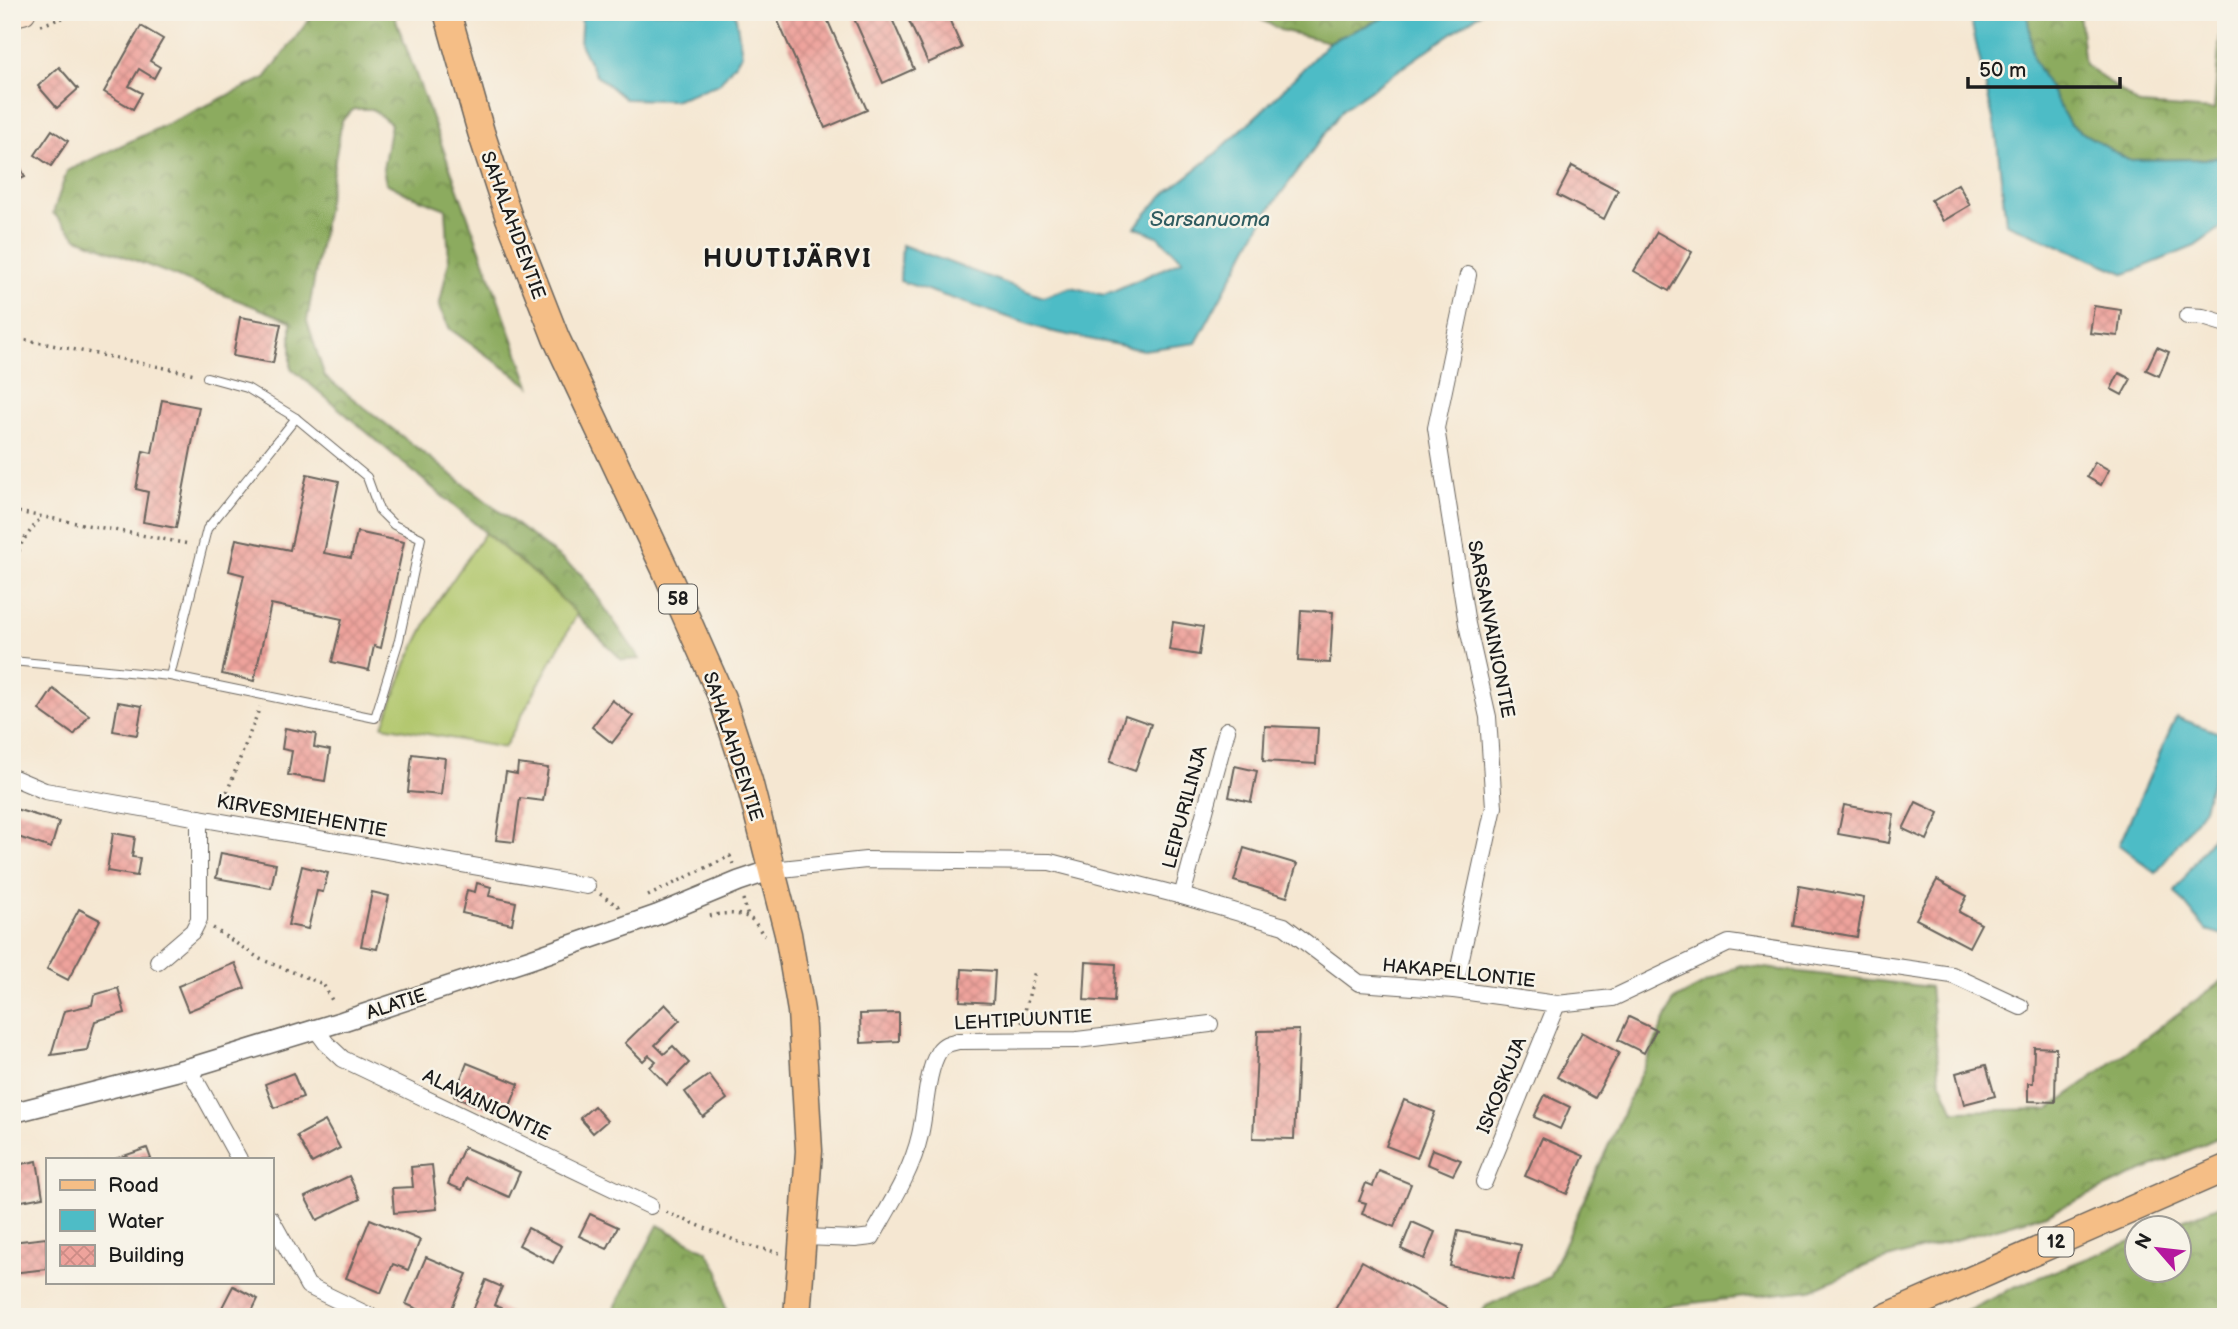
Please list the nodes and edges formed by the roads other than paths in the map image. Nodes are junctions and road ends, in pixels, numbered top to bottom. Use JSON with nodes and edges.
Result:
{"nodes":[{"id":1,"x":447,"y":12,"type":"edge"},
{"id":2,"x":12,"y":15,"type":"edge"},
{"id":3,"x":28,"y":20,"type":"edge"},
{"id":4,"x":1468,"y":275,"type":"dead end"},
{"id":5,"x":2188,"y":316,"type":"dead end"},
{"id":6,"x":2226,"y":324,"type":"edge"},
{"id":7,"x":207,"y":377,"type":"road end"},
{"id":8,"x":296,"y":418,"type":"junction"},
{"id":9,"x":12,"y":662,"type":"edge"},
{"id":10,"x":170,"y":676,"type":"junction"},
{"id":11,"x":1227,"y":730,"type":"dead end"},
{"id":12,"x":12,"y":777,"type":"edge"},
{"id":13,"x":199,"y":818,"type":"junction"},
{"id":14,"x":772,"y":870,"type":"junction"},
{"id":15,"x":587,"y":886,"type":"dead end"},
{"id":16,"x":1182,"y":896,"type":"junction"},
{"id":17,"x":158,"y":961,"type":"dead end"},
{"id":18,"x":1454,"y":990,"type":"junction"},
{"id":19,"x":1557,"y":1004,"type":"junction"},
{"id":20,"x":2021,"y":1007,"type":"dead end"},
{"id":21,"x":1210,"y":1024,"type":"dead end"},
{"id":22,"x":315,"y":1028,"type":"junction"},
{"id":23,"x":189,"y":1068,"type":"junction"},
{"id":24,"x":12,"y":1113,"type":"edge"},
{"id":25,"x":238,"y":1158,"type":"edge"},
{"id":26,"x":2226,"y":1168,"type":"edge"},
{"id":27,"x":1485,"y":1182,"type":"dead end"},
{"id":28,"x":650,"y":1206,"type":"road end"},
{"id":29,"x":273,"y":1223,"type":"edge"},
{"id":30,"x":804,"y":1247,"type":"junction"},
{"id":31,"x":372,"y":1317,"type":"edge"},
{"id":32,"x":797,"y":1317,"type":"edge"},
{"id":33,"x":1886,"y":1317,"type":"edge"}],
"edges":[{"from":1,"to":14,"type":"main road","name":"SAHALAHDENTIE","number":"58"},
{"from":2,"to":3,"type":"main road"},
{"from":4,"to":18,"type":"street","name":"SARSANVAINIONTIE"},
{"from":5,"to":6,"type":"street"},
{"from":7,"to":8,"type":"lane"},
{"from":8,"to":10,"type":"lane"},
{"from":8,"to":10,"type":"lane"},
{"from":9,"to":10,"type":"lane"},
{"from":11,"to":16,"type":"street","name":"LEIPURILINJA"},
{"from":12,"to":13,"type":"street","name":"KIRVESMIEHENTIE"},
{"from":13,"to":15,"type":"street","name":"KIRVESMIEHENTIE"},
{"from":13,"to":17,"type":"street"},
{"from":14,"to":16,"type":"street","name":"HAKAPELLONTIE"},
{"from":14,"to":22,"type":"street","name":"ALATIE"},
{"from":14,"to":30,"type":"main road","name":"SAHALAHDENTIE","number":"58"},
{"from":16,"to":18,"type":"street","name":"HAKAPELLONTIE"},
{"from":18,"to":19,"type":"street","name":"HAKAPELLONTIE"},
{"from":19,"to":20,"type":"street","name":"HAKAPELLONTIE"},
{"from":19,"to":27,"type":"street","name":"ISKOSKUJA"},
{"from":21,"to":30,"type":"street","name":"LEHTIPUUNTIE"},
{"from":22,"to":23,"type":"street","name":"ALATIE"},
{"from":22,"to":28,"type":"street","name":"ALAVAINIONTIE"},
{"from":23,"to":24,"type":"street","name":"ALATIE"},
{"from":23,"to":25,"type":"street"},
{"from":26,"to":33,"type":"main road","number":"12"},
{"from":29,"to":31,"type":"street"},
{"from":30,"to":32,"type":"main road","name":"SAHALAHDENTIE","number":"58"}]}
